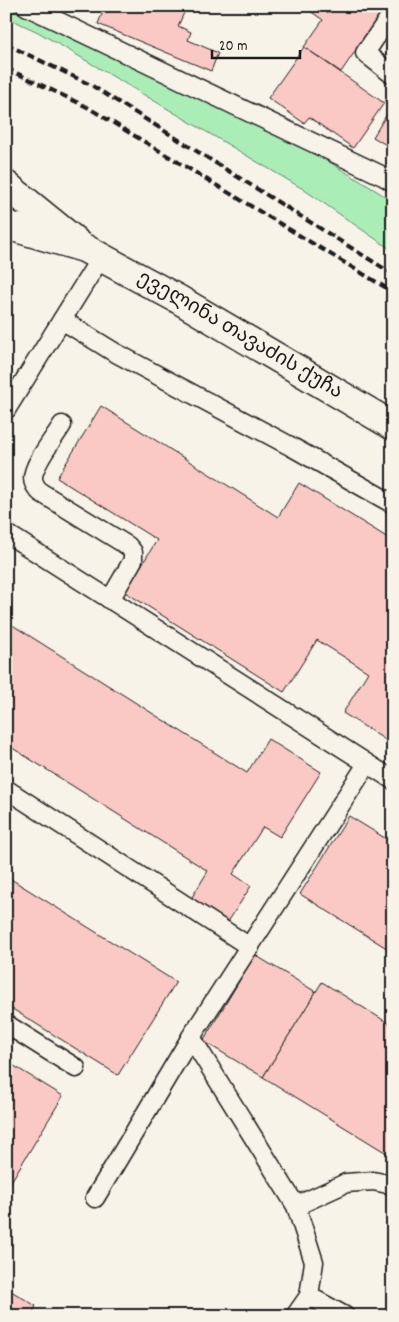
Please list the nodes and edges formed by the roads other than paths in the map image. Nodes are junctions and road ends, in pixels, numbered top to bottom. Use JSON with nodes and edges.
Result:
{"nodes":[{"id":1,"x":26,"y":6,"type":"edge"},
{"id":2,"x":393,"y":12,"type":"edge"},
{"id":3,"x":393,"y":75,"type":"edge"},
{"id":4,"x":393,"y":182,"type":"edge"},
{"id":5,"x":6,"y":185,"type":"edge"},
{"id":6,"x":6,"y":225,"type":"edge"},
{"id":7,"x":93,"y":253,"type":"junction"},
{"id":8,"x":62,"y":320,"type":"junction"},
{"id":9,"x":6,"y":410,"type":"edge"},
{"id":10,"x":62,"y":425,"type":"dead end"},
{"id":11,"x":393,"y":426,"type":"edge"},
{"id":12,"x":393,"y":504,"type":"edge"},
{"id":13,"x":6,"y":533,"type":"edge"},
{"id":14,"x":110,"y":600,"type":"junction"},
{"id":15,"x":367,"y":764,"type":"junction"},
{"id":16,"x":393,"y":780,"type":"edge"},
{"id":17,"x":6,"y":789,"type":"edge"},
{"id":18,"x":250,"y":946,"type":"junction"},
{"id":19,"x":6,"y":1024,"type":"edge"},
{"id":20,"x":191,"y":1036,"type":"junction"},
{"id":21,"x":76,"y":1068,"type":"dead end"},
{"id":22,"x":393,"y":1184,"type":"edge"},
{"id":23,"x":95,"y":1198,"type":"dead end"},
{"id":24,"x":296,"y":1206,"type":"junction"},
{"id":25,"x":309,"y":1296,"type":"junction"},
{"id":26,"x":295,"y":1316,"type":"edge"},
{"id":27,"x":345,"y":1316,"type":"edge"}],
"edges":[{"from":1,"to":4,"type":"lane"},
{"from":2,"to":3,"type":"lane"},
{"from":5,"to":7,"type":"main road","name":"ეველინა თავაძის ქუჩა"},
{"from":6,"to":7,"type":"main road","name":"ეველინა თავაძის ქუჩა"},
{"from":7,"to":8,"type":"lane"},
{"from":7,"to":11,"type":"main road","name":"ეველინა თავაძის ქუჩა"},
{"from":8,"to":9,"type":"lane"},
{"from":8,"to":12,"type":"lane"},
{"from":10,"to":14,"type":"lane"},
{"from":13,"to":14,"type":"lane"},
{"from":14,"to":15,"type":"lane"},
{"from":15,"to":16,"type":"lane"},
{"from":15,"to":18,"type":"lane"},
{"from":17,"to":18,"type":"lane"},
{"from":18,"to":20,"type":"lane"},
{"from":19,"to":21,"type":"lane"},
{"from":20,"to":23,"type":"lane"},
{"from":20,"to":24,"type":"lane"},
{"from":22,"to":24,"type":"lane"},
{"from":24,"to":25,"type":"lane"},
{"from":25,"to":26,"type":"lane"},
{"from":25,"to":27,"type":"lane"}]}
